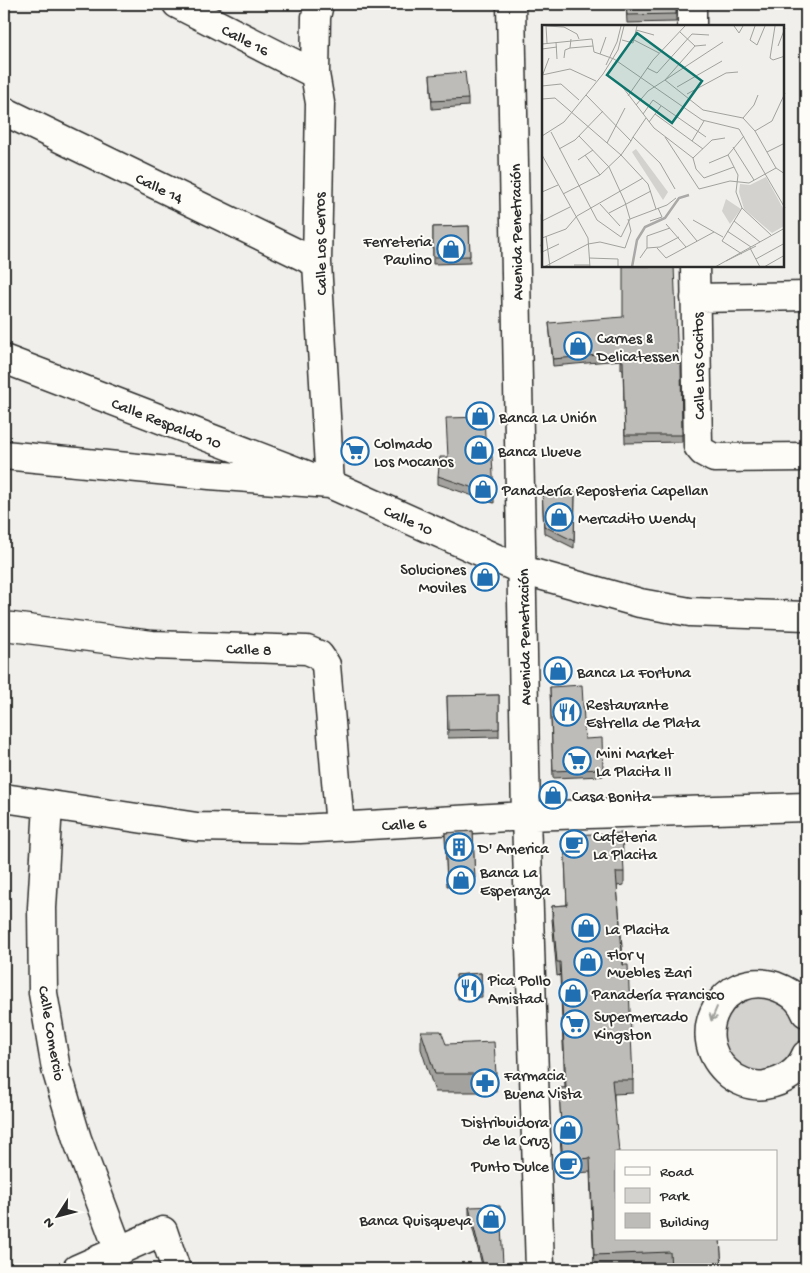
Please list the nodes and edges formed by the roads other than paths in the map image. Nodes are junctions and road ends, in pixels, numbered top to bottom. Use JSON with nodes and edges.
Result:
{"nodes":[{"id":1,"x":177,"y":4,"type":"edge"},
{"id":2,"x":319,"y":4,"type":"edge"},
{"id":3,"x":511,"y":4,"type":"edge"},
{"id":4,"x":692,"y":4,"type":"edge"},
{"id":5,"x":692,"y":25,"type":"edge"},
{"id":6,"x":315,"y":74,"type":"junction"},
{"id":7,"x":4,"y":111,"type":"edge"},
{"id":8,"x":317,"y":262,"type":"junction"},
{"id":9,"x":695,"y":268,"type":"edge"},
{"id":10,"x":806,"y":296,"type":"edge"},
{"id":11,"x":695,"y":298,"type":"junction"},
{"id":12,"x":4,"y":359,"type":"edge"},
{"id":13,"x":4,"y":455,"type":"edge"},
{"id":14,"x":806,"y":457,"type":"edge"},
{"id":15,"x":330,"y":484,"type":"junction"},
{"id":16,"x":522,"y":570,"type":"junction"},
{"id":17,"x":806,"y":616,"type":"edge"},
{"id":18,"x":4,"y":626,"type":"edge"},
{"id":19,"x":4,"y":798,"type":"edge"},
{"id":20,"x":48,"y":805,"type":"junction"},
{"id":21,"x":806,"y":807,"type":"edge"},
{"id":22,"x":526,"y":816,"type":"junction"},
{"id":23,"x":340,"y":826,"type":"junction"},
{"id":24,"x":803,"y":1003,"type":"edge"},
{"id":25,"x":806,"y":1055,"type":"edge"},
{"id":26,"x":118,"y":1251,"type":"junction"},
{"id":27,"x":77,"y":1269,"type":"edge"},
{"id":28,"x":176,"y":1269,"type":"edge"},
{"id":29,"x":540,"y":1269,"type":"edge"}],
"edges":[{"from":1,"to":6,"type":"street","name":"Calle 16"},
{"from":2,"to":6,"type":"street","name":"Calle Los Cerros"},
{"from":3,"to":16,"type":"street","name":"Avenida Penetración"},
{"from":4,"to":5,"type":"street"},
{"from":6,"to":8,"type":"street","name":"Calle Los Cerros"},
{"from":7,"to":8,"type":"street","name":"Calle 14"},
{"from":8,"to":15,"type":"street","name":"Calle Los Cerros"},
{"from":9,"to":11,"type":"street","name":"Calle Los Cocitos"},
{"from":10,"to":11,"type":"street"},
{"from":11,"to":14,"type":"street","name":"Calle Los Cocitos"},
{"from":12,"to":15,"type":"street","name":"Calle Respaldo 10"},
{"from":13,"to":15,"type":"street","name":"Calle 10"},
{"from":15,"to":16,"type":"street","name":"Calle 10"},
{"from":16,"to":17,"type":"street","name":"Calle 10"},
{"from":16,"to":22,"type":"street","name":"Avenida Penetración"},
{"from":18,"to":23,"type":"street","name":"Calle 8"},
{"from":19,"to":20,"type":"street","name":"Calle 6"},
{"from":20,"to":23,"type":"street","name":"Calle 6"},
{"from":20,"to":26,"type":"street","name":"Calle Comercio"},
{"from":21,"to":22,"type":"street","name":"Calle 6"},
{"from":22,"to":23,"type":"street","name":"Calle 6"},
{"from":22,"to":29,"type":"street","name":"Avenida Penetración"},
{"from":24,"to":25,"type":"street","one_way":true},
{"from":26,"to":27,"type":"street"},
{"from":26,"to":28,"type":"street"}]}
